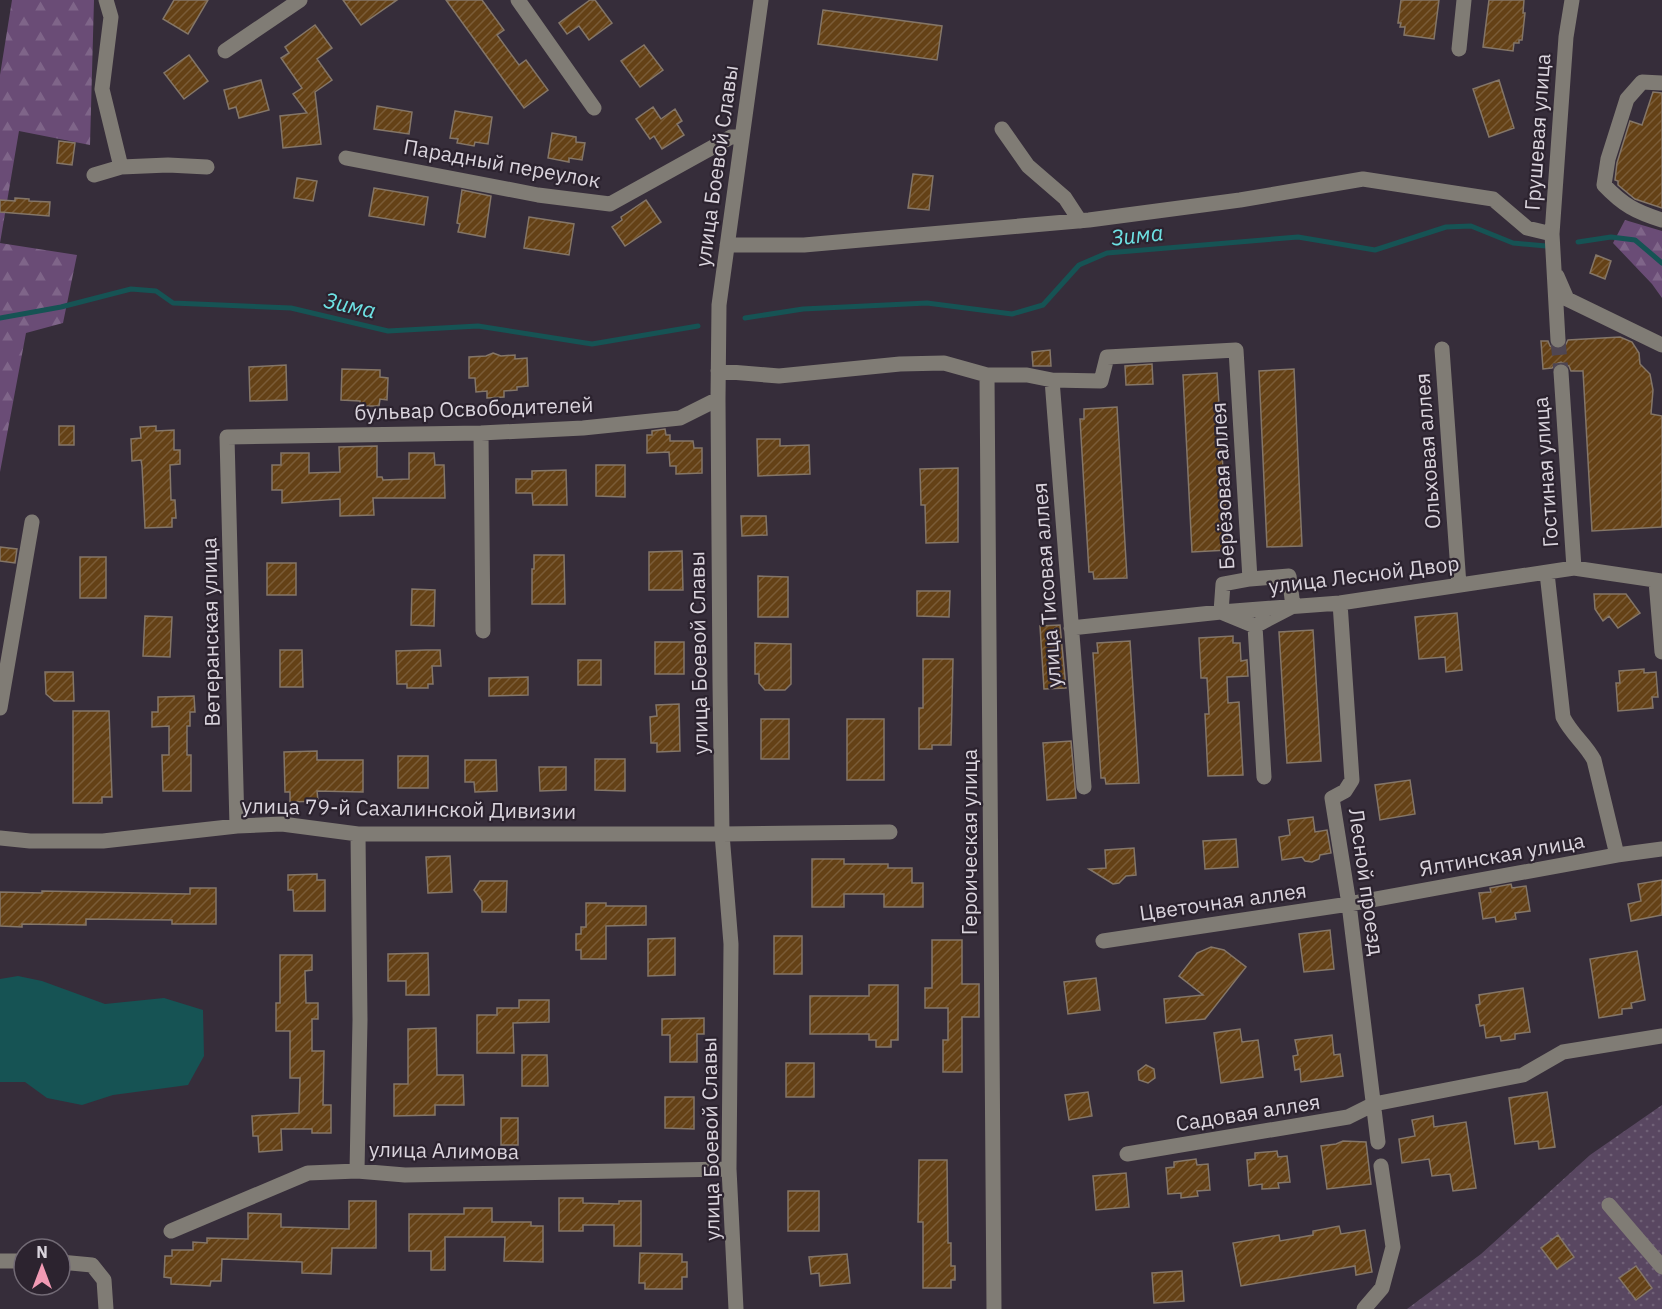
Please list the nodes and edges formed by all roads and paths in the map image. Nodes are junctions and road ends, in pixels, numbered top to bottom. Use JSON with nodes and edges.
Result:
{"nodes":[{"id":1,"x":106,"y":0,"type":"edge"},
{"id":2,"x":300,"y":0,"type":"edge"},
{"id":3,"x":518,"y":0,"type":"edge"},
{"id":4,"x":761,"y":0,"type":"edge"},
{"id":5,"x":1464,"y":0,"type":"edge"},
{"id":6,"x":1572,"y":0,"type":"edge"},
{"id":7,"x":1459,"y":49,"type":"dead end"},
{"id":8,"x":225,"y":51,"type":"dead end"},
{"id":9,"x":1662,"y":83,"type":"edge"},
{"id":10,"x":594,"y":108,"type":"dead end"},
{"id":11,"x":1002,"y":129,"type":"dead end"},
{"id":12,"x":742,"y":136,"type":"junction"},
{"id":13,"x":346,"y":158,"type":"dead end"},
{"id":14,"x":121,"y":167,"type":"junction"},
{"id":15,"x":207,"y":168,"type":"dead end"},
{"id":16,"x":94,"y":175,"type":"dead end"},
{"id":17,"x":1662,"y":220,"type":"edge"},
{"id":18,"x":1080,"y":221,"type":"junction"},
{"id":19,"x":1552,"y":234,"type":"junction"},
{"id":20,"x":727,"y":245,"type":"junction"},
{"id":21,"x":1553,"y":268,"type":"junction"},
{"id":22,"x":1558,"y":340,"type":"tunnel mouth"},
{"id":23,"x":1662,"y":345,"type":"edge"},
{"id":24,"x":1442,"y":349,"type":"dead end"},
{"id":25,"x":718,"y":371,"type":"junction"},
{"id":26,"x":1561,"y":372,"type":"tunnel mouth"},
{"id":27,"x":987,"y":375,"type":"junction"},
{"id":28,"x":1052,"y":380,"type":"junction"},
{"id":29,"x":718,"y":399,"type":"junction"},
{"id":30,"x":481,"y":433,"type":"junction"},
{"id":31,"x":227,"y":437,"type":"joint"},
{"id":32,"x":32,"y":522,"type":"dead end"},
{"id":33,"x":1574,"y":568,"type":"junction"},
{"id":34,"x":1548,"y":573,"type":"junction"},
{"id":35,"x":1250,"y":579,"type":"junction"},
{"id":36,"x":1659,"y":581,"type":"edge"},
{"id":37,"x":1459,"y":585,"type":"junction"},
{"id":38,"x":1340,"y":603,"type":"junction"},
{"id":39,"x":1293,"y":606,"type":"junction"},
{"id":40,"x":1221,"y":612,"type":"junction"},
{"id":41,"x":1255,"y":626,"type":"junction"},
{"id":42,"x":1071,"y":628,"type":"junction"},
{"id":43,"x":483,"y":632,"type":"dead end"},
{"id":44,"x":1662,"y":652,"type":"edge"},
{"id":45,"x":0,"y":708,"type":"edge"},
{"id":46,"x":1264,"y":777,"type":"dead end"},
{"id":47,"x":1084,"y":787,"type":"dead end"},
{"id":48,"x":237,"y":826,"type":"junction"},
{"id":49,"x":890,"y":832,"type":"dead end"},
{"id":50,"x":358,"y":834,"type":"junction"},
{"id":51,"x":722,"y":834,"type":"junction"},
{"id":52,"x":0,"y":838,"type":"edge"},
{"id":53,"x":1662,"y":849,"type":"edge"},
{"id":54,"x":1617,"y":855,"type":"junction"},
{"id":55,"x":1349,"y":904,"type":"junction"},
{"id":56,"x":1102,"y":941,"type":"dead end"},
{"id":57,"x":1662,"y":1036,"type":"edge"},
{"id":58,"x":1374,"y":1104,"type":"junction"},
{"id":59,"x":1378,"y":1142,"type":"dead end"},
{"id":60,"x":1127,"y":1154,"type":"dead end"},
{"id":61,"x":1382,"y":1166,"type":"dead end"},
{"id":62,"x":729,"y":1169,"type":"junction"},
{"id":63,"x":357,"y":1171,"type":"junction"},
{"id":64,"x":1609,"y":1205,"type":"dead end"},
{"id":65,"x":171,"y":1231,"type":"dead end"},
{"id":66,"x":72,"y":1263,"type":"edge"},
{"id":67,"x":1662,"y":1267,"type":"edge"},
{"id":68,"x":106,"y":1309,"type":"edge"},
{"id":69,"x":736,"y":1309,"type":"edge"},
{"id":70,"x":994,"y":1309,"type":"edge"},
{"id":71,"x":1364,"y":1309,"type":"edge"}],
"edges":[{"from":1,"to":14,"type":"street"},
{"from":2,"to":8,"type":"street"},
{"from":3,"to":10,"type":"street"},
{"from":4,"to":12,"type":"street","name":"улица Боевой Славы"},
{"from":5,"to":7,"type":"street"},
{"from":6,"to":19,"type":"street","name":"Грушевая улица"},
{"from":9,"to":17,"type":"street"},
{"from":11,"to":18,"type":"street"},
{"from":12,"to":13,"type":"street","name":"Парадный переулок"},
{"from":12,"to":20,"type":"street","name":"улица Боевой Славы"},
{"from":14,"to":15,"type":"street"},
{"from":14,"to":16,"type":"street"},
{"from":18,"to":19,"type":"street"},
{"from":18,"to":20,"type":"street"},
{"from":19,"to":21,"type":"street","name":"Грушевая улица"},
{"from":20,"to":25,"type":"street","name":"улица Боевой Славы"},
{"from":21,"to":22,"type":"street"},
{"from":21,"to":23,"type":"street"},
{"from":24,"to":37,"type":"street","name":"Ольховая аллея"},
{"from":25,"to":27,"type":"street"},
{"from":25,"to":29,"type":"street","name":"улица Боевой Славы"},
{"from":26,"to":33,"type":"street","name":"Гостиная улица"},
{"from":27,"to":28,"type":"street"},
{"from":27,"to":70,"type":"street","name":"Героическая улица"},
{"from":28,"to":35,"type":"street","name":"Берёзовая аллея"},
{"from":28,"to":42,"type":"street","name":"улица Тисовая аллея"},
{"from":29,"to":30,"type":"street","name":"бульвар Освободителей"},
{"from":29,"to":51,"type":"street","name":"улица Боевой Славы"},
{"from":30,"to":31,"type":"street","name":"бульвар Освободителей"},
{"from":30,"to":43,"type":"street"},
{"from":31,"to":48,"type":"street","name":"Ветеранская улица"},
{"from":32,"to":45,"type":"street"},
{"from":33,"to":34,"type":"street","name":"улица Лесной Двор"},
{"from":33,"to":36,"type":"street","name":"улица Лесной Двор"},
{"from":34,"to":37,"type":"street","name":"улица Лесной Двор"},
{"from":34,"to":54,"type":"street"},
{"from":35,"to":39,"type":"street"},
{"from":35,"to":40,"type":"street","name":"Берёзовая аллея"},
{"from":36,"to":44,"type":"street"},
{"from":37,"to":38,"type":"street","name":"улица Лесной Двор"},
{"from":38,"to":39,"type":"street","name":"улица Лесной Двор"},
{"from":38,"to":55,"type":"street","name":"Лесной проезд"},
{"from":39,"to":40,"type":"street","name":"улица Лесной Двор"},
{"from":39,"to":41,"type":"street"},
{"from":40,"to":41,"type":"street"},
{"from":40,"to":42,"type":"street","name":"улица Лесной Двор"},
{"from":41,"to":46,"type":"street"},
{"from":42,"to":47,"type":"street","name":"улица Тисовая аллея"},
{"from":48,"to":50,"type":"street","name":"улица 79-й Сахалинской Дивизии"},
{"from":48,"to":52,"type":"street","name":"улица 79-й Сахалинской Дивизии"},
{"from":49,"to":51,"type":"street","name":"улица 79-й Сахалинской Дивизии"},
{"from":50,"to":51,"type":"street","name":"улица 79-й Сахалинской Дивизии"},
{"from":50,"to":63,"type":"street"},
{"from":51,"to":62,"type":"street","name":"улица Боевой Славы"},
{"from":53,"to":54,"type":"street","name":"Ялтинская улица"},
{"from":54,"to":55,"type":"street","name":"Ялтинская улица"},
{"from":55,"to":56,"type":"street","name":"Цветочная аллея"},
{"from":55,"to":58,"type":"street","name":"Лесной проезд"},
{"from":57,"to":58,"type":"street","name":"Садовая аллея"},
{"from":58,"to":59,"type":"street","name":"Лесной проезд"},
{"from":58,"to":60,"type":"street","name":"Садовая аллея"},
{"from":61,"to":71,"type":"street"},
{"from":62,"to":63,"type":"street","name":"улица Алимова"},
{"from":62,"to":69,"type":"street","name":"улица Боевой Славы"},
{"from":63,"to":65,"type":"street","name":"улица Алимова"},
{"from":64,"to":67,"type":"street"},
{"from":66,"to":68,"type":"street"}]}
